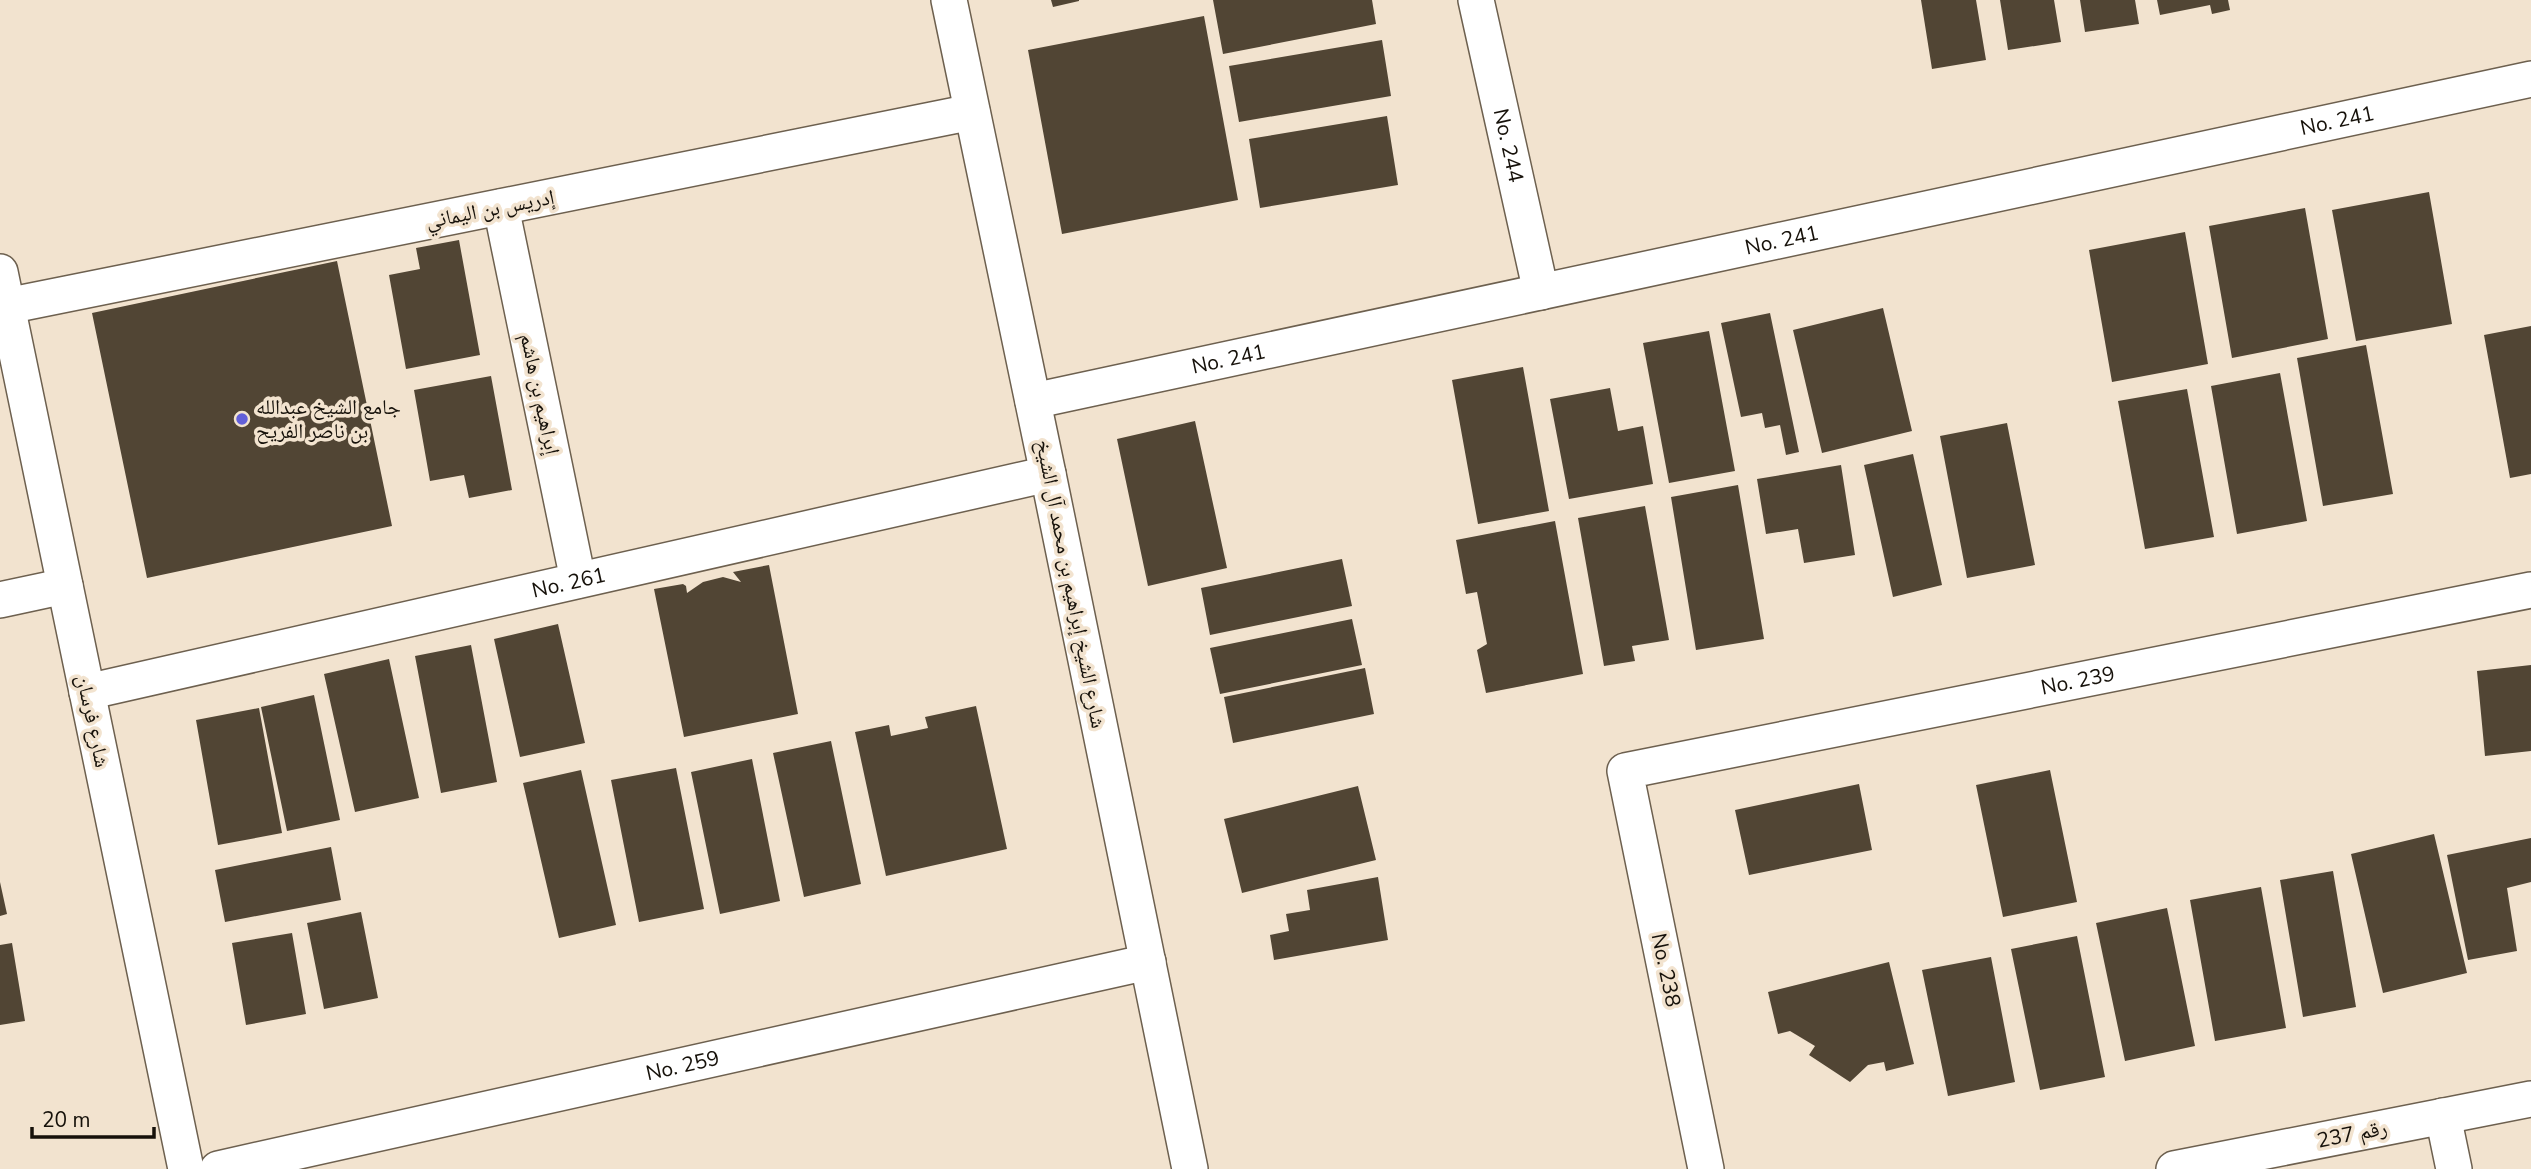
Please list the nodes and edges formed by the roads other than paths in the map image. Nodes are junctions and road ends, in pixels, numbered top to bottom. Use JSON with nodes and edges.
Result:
{"nodes":[{"id":1,"x":949,"y":0,"type":"edge"},
{"id":2,"x":1476,"y":0,"type":"edge"},
{"id":3,"x":2531,"y":79,"type":"edge"},
{"id":4,"x":972,"y":112,"type":"junction"},
{"id":5,"x":501,"y":207,"type":"junction"},
{"id":6,"x":0,"y":272,"type":"edge"},
{"id":7,"x":1541,"y":292,"type":"junction"},
{"id":8,"x":7,"y":306,"type":"junction"},
{"id":9,"x":1033,"y":401,"type":"junction"},
{"id":10,"x":1048,"y":474,"type":"junction"},
{"id":11,"x":578,"y":580,"type":"junction"},
{"id":12,"x":65,"y":586,"type":"junction"},
{"id":13,"x":2531,"y":590,"type":"edge"},
{"id":14,"x":0,"y":600,"type":"edge"},
{"id":15,"x":87,"y":691,"type":"junction"},
{"id":16,"x":1625,"y":771,"type":"joint"},
{"id":17,"x":1148,"y":962,"type":"junction"},
{"id":18,"x":2531,"y":1099,"type":"edge"},
{"id":19,"x":2443,"y":1116,"type":"junction"},
{"id":20,"x":186,"y":1169,"type":"edge"},
{"id":21,"x":218,"y":1169,"type":"edge"},
{"id":22,"x":1190,"y":1169,"type":"edge"},
{"id":23,"x":1706,"y":1169,"type":"edge"},
{"id":24,"x":2174,"y":1169,"type":"edge"},
{"id":25,"x":2454,"y":1169,"type":"edge"}],
"edges":[{"from":1,"to":4,"type":"street","name":"شارع الشيخ إبراهيم بن محمد آل الشيخ"},
{"from":2,"to":7,"type":"street","name":"No. 244"},
{"from":3,"to":7,"type":"street","name":"No. 241"},
{"from":4,"to":5,"type":"street","name":"إدريس بن اليماني"},
{"from":4,"to":9,"type":"street","name":"شارع الشيخ إبراهيم بن محمد آل الشيخ"},
{"from":5,"to":8,"type":"street","name":"إدريس بن اليماني"},
{"from":5,"to":11,"type":"street","name":"إبراهيم بن هاشم"},
{"from":6,"to":8,"type":"street","name":"شارع فرسان"},
{"from":7,"to":9,"type":"street","name":"No. 241"},
{"from":8,"to":12,"type":"street","name":"شارع فرسان"},
{"from":9,"to":10,"type":"street","name":"شارع الشيخ إبراهيم بن محمد آل الشيخ"},
{"from":10,"to":11,"type":"street","name":"No. 261"},
{"from":10,"to":17,"type":"street","name":"شارع الشيخ إبراهيم بن محمد آل الشيخ"},
{"from":11,"to":15,"type":"street","name":"No. 261"},
{"from":12,"to":14,"type":"street"},
{"from":12,"to":15,"type":"street","name":"شارع فرسان"},
{"from":13,"to":16,"type":"street","name":"No. 239"},
{"from":15,"to":20,"type":"street","name":"شارع فرسان"},
{"from":16,"to":23,"type":"street","name":"No. 238"},
{"from":17,"to":21,"type":"street","name":"No. 259"},
{"from":17,"to":22,"type":"street","name":"شارع الشيخ إبراهيم بن محمد آل الشيخ"},
{"from":18,"to":19,"type":"street","name":"رقم 237"},
{"from":19,"to":24,"type":"street","name":"رقم 237"},
{"from":19,"to":25,"type":"street"}]}
